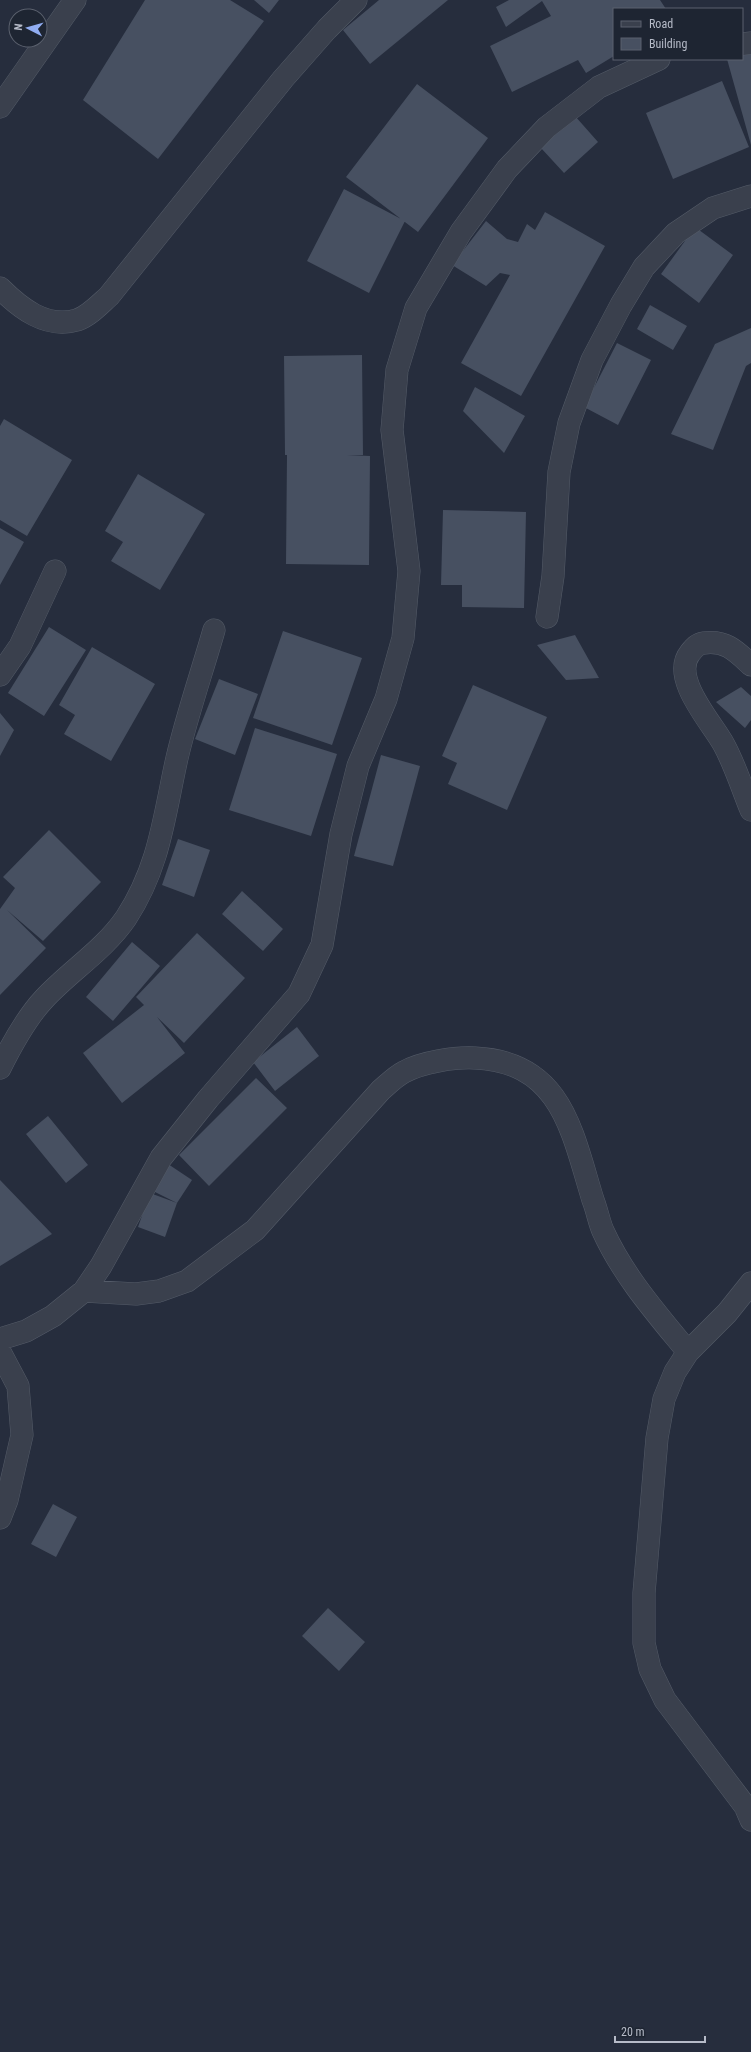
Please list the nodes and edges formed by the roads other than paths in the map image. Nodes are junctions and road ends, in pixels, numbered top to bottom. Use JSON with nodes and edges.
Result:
{"nodes":[{"id":1,"x":75,"y":0,"type":"edge"},
{"id":2,"x":356,"y":0,"type":"edge"},
{"id":3,"x":656,"y":60,"type":"edge"},
{"id":4,"x":0,"y":107,"type":"edge"},
{"id":5,"x":751,"y":196,"type":"edge"},
{"id":6,"x":0,"y":288,"type":"edge"},
{"id":7,"x":55,"y":571,"type":"dead end"},
{"id":8,"x":547,"y":618,"type":"dead end"},
{"id":9,"x":214,"y":630,"type":"dead end"},
{"id":10,"x":751,"y":665,"type":"edge"},
{"id":11,"x":0,"y":675,"type":"edge"},
{"id":12,"x":751,"y":810,"type":"edge"},
{"id":13,"x":0,"y":1068,"type":"edge"},
{"id":14,"x":751,"y":1283,"type":"edge"},
{"id":15,"x":84,"y":1291,"type":"junction"},
{"id":16,"x":0,"y":1339,"type":"edge"},
{"id":17,"x":0,"y":1352,"type":"edge"},
{"id":18,"x":688,"y":1352,"type":"junction"},
{"id":19,"x":0,"y":1518,"type":"edge"},
{"id":20,"x":751,"y":1820,"type":"edge"}],
"edges":[{"from":1,"to":4,"type":"street"},
{"from":2,"to":6,"type":"street"},
{"from":3,"to":15,"type":"street"},
{"from":5,"to":8,"type":"street"},
{"from":7,"to":11,"type":"street"},
{"from":9,"to":13,"type":"street"},
{"from":10,"to":12,"type":"street"},
{"from":14,"to":18,"type":"street"},
{"from":15,"to":16,"type":"street"},
{"from":15,"to":18,"type":"street"},
{"from":17,"to":19,"type":"street"},
{"from":18,"to":20,"type":"street"}]}
